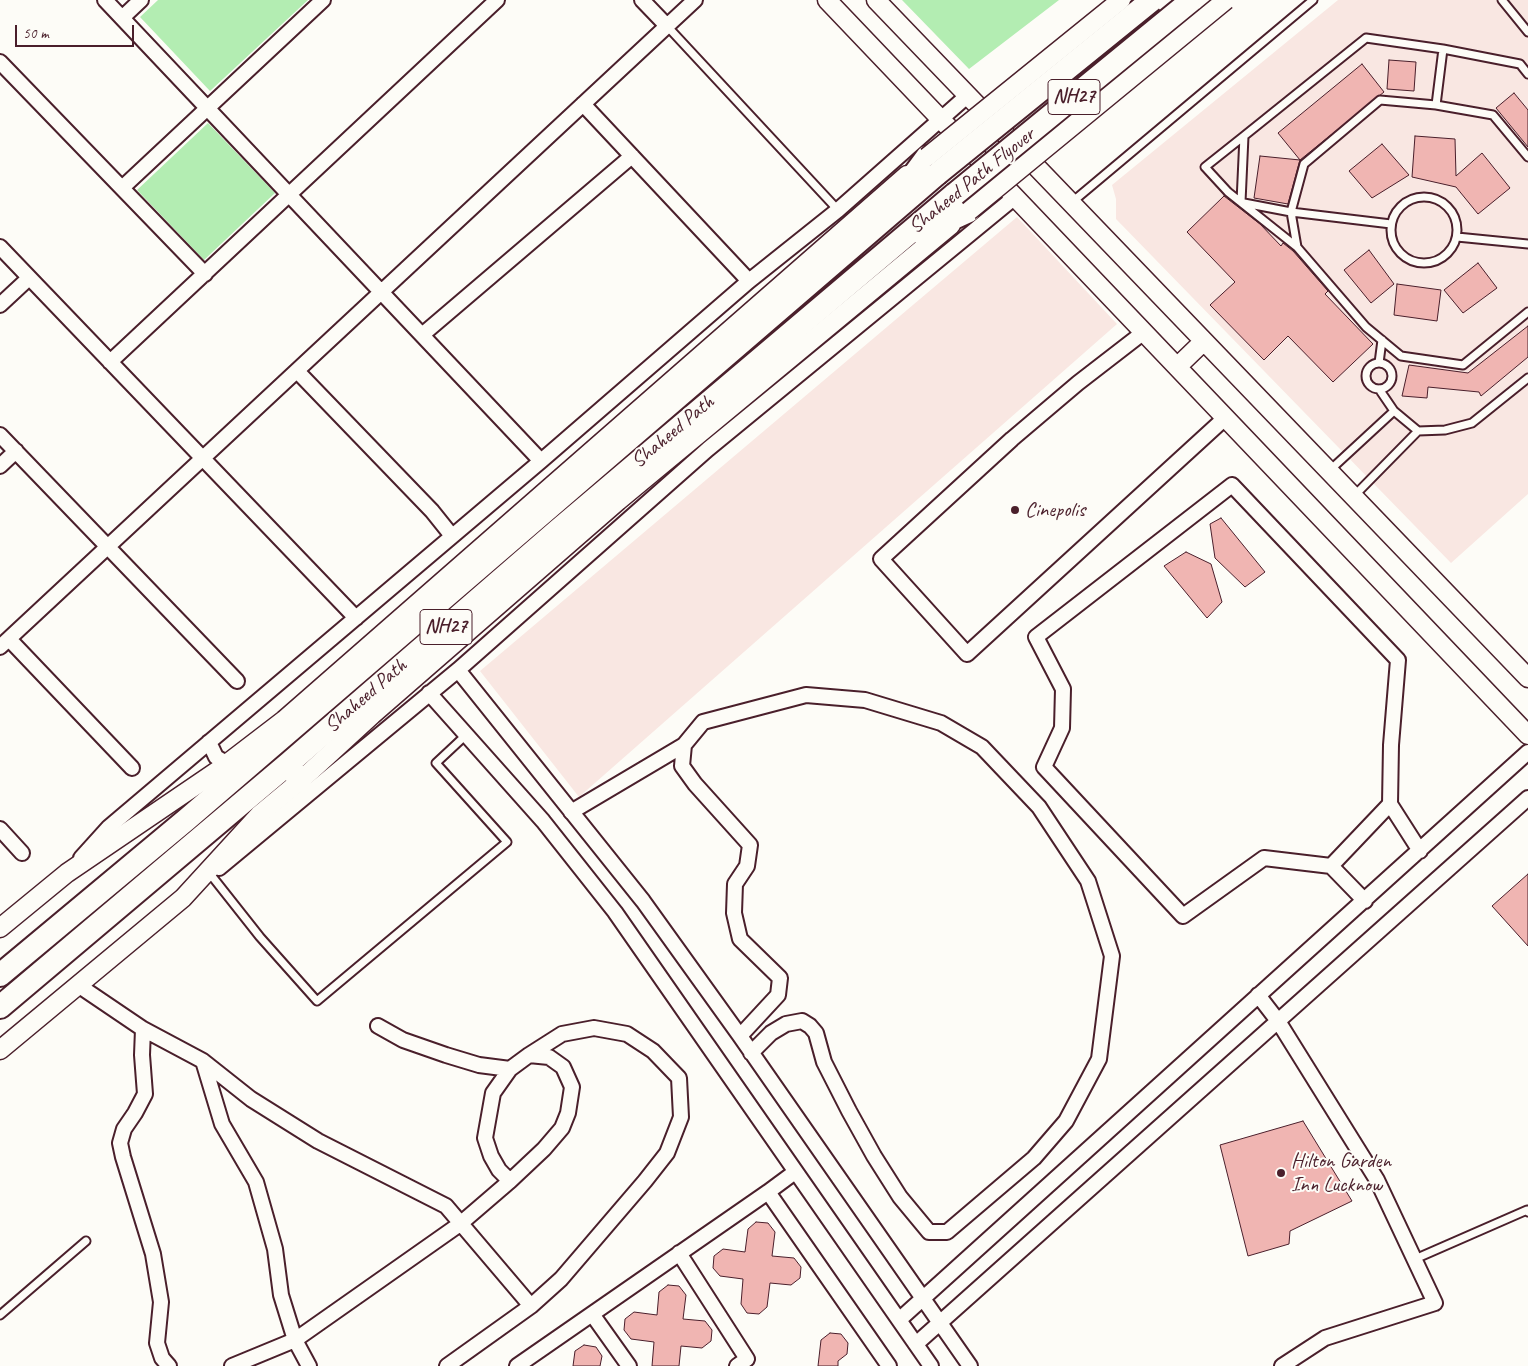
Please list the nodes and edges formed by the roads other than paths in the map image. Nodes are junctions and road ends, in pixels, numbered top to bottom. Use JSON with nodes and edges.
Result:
{"nodes":[{"id":1,"x":105,"y":0,"type":"edge"},
{"id":2,"x":141,"y":0,"type":"edge"},
{"id":3,"x":323,"y":0,"type":"edge"},
{"id":4,"x":642,"y":0,"type":"edge"},
{"id":5,"x":695,"y":0,"type":"edge"},
{"id":6,"x":827,"y":0,"type":"edge"},
{"id":7,"x":876,"y":0,"type":"edge"},
{"id":8,"x":1121,"y":0,"type":"edge"},
{"id":9,"x":1152,"y":0,"type":"edge"},
{"id":10,"x":1192,"y":0,"type":"edge"},
{"id":11,"x":1226,"y":0,"type":"edge"},
{"id":12,"x":1313,"y":0,"type":"edge"},
{"id":13,"x":1502,"y":0,"type":"edge"},
{"id":14,"x":490,"y":2,"type":"edge"},
{"id":15,"x":122,"y":18,"type":"junction"},
{"id":16,"x":667,"y":26,"type":"junction"},
{"id":17,"x":1528,"y":32,"type":"edge"},
{"id":18,"x":1443,"y":49,"type":"junction"},
{"id":19,"x":0,"y":62,"type":"edge"},
{"id":20,"x":1528,"y":74,"type":"edge"},
{"id":21,"x":968,"y":96,"type":"junction"},
{"id":22,"x":583,"y":104,"type":"junction"},
{"id":23,"x":1436,"y":105,"type":"junction"},
{"id":24,"x":207,"y":108,"type":"junction"},
{"id":25,"x":941,"y":119,"type":"junction"},
{"id":26,"x":1244,"y":136,"type":"junction"},
{"id":27,"x":632,"y":156,"type":"junction"},
{"id":28,"x":1528,"y":157,"type":"edge"},
{"id":29,"x":932,"y":166,"type":"junction"},
{"id":30,"x":122,"y":188,"type":"junction"},
{"id":31,"x":289,"y":195,"type":"junction"},
{"id":32,"x":1015,"y":197,"type":"junction"},
{"id":33,"x":962,"y":202,"type":"junction"},
{"id":34,"x":1241,"y":202,"type":"junction"},
{"id":35,"x":1070,"y":203,"type":"junction"},
{"id":36,"x":838,"y":210,"type":"junction"},
{"id":37,"x":1291,"y":212,"type":"junction"},
{"id":38,"x":1391,"y":224,"type":"junction"},
{"id":39,"x":875,"y":228,"type":"joint"},
{"id":40,"x":1457,"y":237,"type":"junction"},
{"id":41,"x":1528,"y":244,"type":"edge"},
{"id":42,"x":1297,"y":246,"type":"junction"},
{"id":43,"x":0,"y":247,"type":"edge"},
{"id":44,"x":891,"y":247,"type":"joint"},
{"id":45,"x":204,"y":274,"type":"junction"},
{"id":46,"x":30,"y":278,"type":"junction"},
{"id":47,"x":750,"y":281,"type":"junction"},
{"id":48,"x":381,"y":292,"type":"junction"},
{"id":49,"x":0,"y":305,"type":"edge"},
{"id":50,"x":1528,"y":312,"type":"edge"},
{"id":51,"x":1144,"y":332,"type":"junction"},
{"id":52,"x":422,"y":335,"type":"junction"},
{"id":53,"x":1382,"y":340,"type":"junction"},
{"id":54,"x":1204,"y":342,"type":"junction"},
{"id":55,"x":110,"y":362,"type":"junction"},
{"id":56,"x":1379,"y":362,"type":"junction"},
{"id":57,"x":1177,"y":367,"type":"junction"},
{"id":58,"x":297,"y":370,"type":"junction"},
{"id":59,"x":1528,"y":378,"type":"edge"},
{"id":60,"x":1379,"y":389,"type":"junction"},
{"id":61,"x":1394,"y":411,"type":"junction"},
{"id":62,"x":1225,"y":418,"type":"junction"},
{"id":63,"x":1418,"y":431,"type":"junction"},
{"id":64,"x":0,"y":435,"type":"edge"},
{"id":65,"x":16,"y":451,"type":"junction"},
{"id":66,"x":203,"y":459,"type":"junction"},
{"id":67,"x":542,"y":461,"type":"junction"},
{"id":68,"x":0,"y":466,"type":"edge"},
{"id":69,"x":1329,"y":471,"type":"junction"},
{"id":70,"x":1354,"y":496,"type":"junction"},
{"id":71,"x":452,"y":536,"type":"junction"},
{"id":72,"x":108,"y":547,"type":"junction"},
{"id":73,"x":356,"y":618,"type":"junction"},
{"id":74,"x":4,"y":643,"type":"edge"},
{"id":75,"x":458,"y":670,"type":"junction"},
{"id":76,"x":343,"y":676,"type":"junction"},
{"id":77,"x":1528,"y":678,"type":"edge"},
{"id":78,"x":237,"y":681,"type":"dead end"},
{"id":79,"x":429,"y":693,"type":"junction"},
{"id":80,"x":466,"y":735,"type":"junction"},
{"id":81,"x":1528,"y":735,"type":"edge"},
{"id":82,"x":209,"y":742,"type":"junction"},
{"id":83,"x":684,"y":745,"type":"junction"},
{"id":84,"x":1528,"y":752,"type":"edge"},
{"id":85,"x":228,"y":764,"type":"junction"},
{"id":86,"x":132,"y":768,"type":"dead end"},
{"id":87,"x":294,"y":772,"type":"junction"},
{"id":88,"x":1528,"y":798,"type":"edge"},
{"id":89,"x":1390,"y":804,"type":"junction"},
{"id":90,"x":571,"y":812,"type":"junction"},
{"id":91,"x":0,"y":830,"type":"edge"},
{"id":92,"x":1420,"y":850,"type":"junction"},
{"id":93,"x":22,"y":853,"type":"dead end"},
{"id":94,"x":1331,"y":866,"type":"junction"},
{"id":95,"x":68,"y":873,"type":"junction"},
{"id":96,"x":211,"y":875,"type":"junction"},
{"id":97,"x":183,"y":898,"type":"junction"},
{"id":98,"x":1365,"y":901,"type":"junction"},
{"id":99,"x":0,"y":928,"type":"edge"},
{"id":100,"x":0,"y":975,"type":"edge"},
{"id":101,"x":78,"y":985,"type":"junction"},
{"id":102,"x":1258,"y":995,"type":"junction"},
{"id":103,"x":0,"y":1008,"type":"edge"},
{"id":104,"x":1278,"y":1021,"type":"junction"},
{"id":105,"x":378,"y":1026,"type":"dead end"},
{"id":106,"x":143,"y":1029,"type":"junction"},
{"id":107,"x":740,"y":1036,"type":"junction"},
{"id":108,"x":0,"y":1050,"type":"edge"},
{"id":109,"x":751,"y":1053,"type":"junction"},
{"id":110,"x":529,"y":1055,"type":"junction"},
{"id":111,"x":203,"y":1061,"type":"junction"},
{"id":112,"x":510,"y":1069,"type":"junction"},
{"id":113,"x":795,"y":1172,"type":"junction"},
{"id":114,"x":510,"y":1181,"type":"junction"},
{"id":115,"x":768,"y":1192,"type":"junction"},
{"id":116,"x":1528,"y":1212,"type":"edge"},
{"id":117,"x":460,"y":1224,"type":"junction"},
{"id":118,"x":86,"y":1241,"type":"dead end"},
{"id":119,"x":679,"y":1253,"type":"junction"},
{"id":120,"x":1415,"y":1259,"type":"junction"},
{"id":121,"x":923,"y":1299,"type":"junction"},
{"id":122,"x":531,"y":1306,"type":"junction"},
{"id":123,"x":592,"y":1314,"type":"junction"},
{"id":124,"x":0,"y":1315,"type":"edge"},
{"id":125,"x":899,"y":1320,"type":"junction"},
{"id":126,"x":940,"y":1323,"type":"junction"},
{"id":127,"x":295,"y":1340,"type":"junction"},
{"id":128,"x":916,"y":1344,"type":"junction"},
{"id":129,"x":169,"y":1366,"type":"edge"},
{"id":130,"x":232,"y":1366,"type":"edge"},
{"id":131,"x":309,"y":1366,"type":"edge"},
{"id":132,"x":447,"y":1366,"type":"edge"},
{"id":133,"x":517,"y":1366,"type":"edge"},
{"id":134,"x":629,"y":1366,"type":"edge"},
{"id":135,"x":738,"y":1366,"type":"edge"},
{"id":136,"x":889,"y":1366,"type":"edge"},
{"id":137,"x":932,"y":1366,"type":"edge"},
{"id":138,"x":970,"y":1366,"type":"edge"},
{"id":139,"x":1282,"y":1366,"type":"edge"}],
"edges":[{"from":1,"to":15,"type":"street"},
{"from":2,"to":15,"type":"street"},
{"from":3,"to":24,"type":"street"},
{"from":4,"to":16,"type":"street"},
{"from":5,"to":16,"type":"street"},
{"from":6,"to":25,"type":"street"},
{"from":7,"to":21,"type":"street"},
{"from":8,"to":29,"type":"street","bridge":true},
{"from":9,"to":29,"type":"highway","name":"Shaheed Path Flyover","number":"NH27","bridge":true},
{"from":10,"to":33,"type":"highway","name":"Shaheed Path Flyover","number":"NH27","bridge":true},
{"from":11,"to":33,"type":"street","bridge":true},
{"from":12,"to":35,"type":"lane"},
{"from":13,"to":17,"type":"lane"},
{"from":14,"to":31,"type":"street"},
{"from":15,"to":24,"type":"street"},
{"from":16,"to":22,"type":"street"},
{"from":16,"to":36,"type":"lane"},
{"from":18,"to":20,"type":"lane"},
{"from":18,"to":23,"type":"lane"},
{"from":18,"to":26,"type":"lane"},
{"from":19,"to":30,"type":"street"},
{"from":21,"to":25,"type":"street"},
{"from":21,"to":35,"type":"street"},
{"from":22,"to":27,"type":"street"},
{"from":22,"to":48,"type":"street"},
{"from":23,"to":28,"type":"lane"},
{"from":23,"to":37,"type":"lane"},
{"from":24,"to":30,"type":"street"},
{"from":24,"to":31,"type":"street"},
{"from":25,"to":32,"type":"street"},
{"from":25,"to":36,"type":"street"},
{"from":26,"to":34,"type":"lane"},
{"from":26,"to":34,"type":"lane"},
{"from":27,"to":47,"type":"street"},
{"from":27,"to":52,"type":"street"},
{"from":29,"to":39,"type":"highway","name":"Shaheed Path Flyover","number":"NH27"},
{"from":29,"to":76,"type":"street"},
{"from":30,"to":45,"type":"street"},
{"from":31,"to":45,"type":"street"},
{"from":31,"to":48,"type":"street"},
{"from":32,"to":51,"type":"street"},
{"from":32,"to":75,"type":"street"},
{"from":33,"to":44,"type":"highway","name":"Shaheed Path Flyover","number":"NH27"},
{"from":33,"to":87,"type":"street"},
{"from":34,"to":37,"type":"lane"},
{"from":34,"to":42,"type":"lane"},
{"from":35,"to":54,"type":"street"},
{"from":36,"to":47,"type":"street"},
{"from":37,"to":38,"type":"lane"},
{"from":37,"to":42,"type":"lane"},
{"from":38,"to":40,"type":"lane"},
{"from":38,"to":40,"type":"lane"},
{"from":39,"to":76,"type":"highway","name":"Shaheed Path","number":"NH27"},
{"from":40,"to":41,"type":"lane"},
{"from":42,"to":53,"type":"lane"},
{"from":43,"to":46,"type":"street"},
{"from":44,"to":87,"type":"highway","name":"Shaheed Path","number":"NH27"},
{"from":45,"to":55,"type":"street"},
{"from":46,"to":49,"type":"street"},
{"from":46,"to":55,"type":"street"},
{"from":47,"to":67,"type":"street"},
{"from":48,"to":52,"type":"street"},
{"from":48,"to":58,"type":"street"},
{"from":50,"to":53,"type":"lane"},
{"from":51,"to":57,"type":"street"},
{"from":51,"to":62,"type":"street"},
{"from":52,"to":67,"type":"street"},
{"from":53,"to":56,"type":"lane"},
{"from":54,"to":57,"type":"street"},
{"from":54,"to":69,"type":"street"},
{"from":55,"to":66,"type":"street"},
{"from":56,"to":60,"type":"lane"},
{"from":56,"to":60,"type":"lane"},
{"from":57,"to":62,"type":"street"},
{"from":58,"to":66,"type":"street"},
{"from":58,"to":71,"type":"street"},
{"from":59,"to":63,"type":"lane"},
{"from":60,"to":61,"type":"lane"},
{"from":61,"to":63,"type":"lane"},
{"from":61,"to":69,"type":"lane"},
{"from":62,"to":81,"type":"street"},
{"from":63,"to":70,"type":"lane"},
{"from":64,"to":65,"type":"street"},
{"from":65,"to":68,"type":"street"},
{"from":65,"to":72,"type":"street"},
{"from":66,"to":72,"type":"street"},
{"from":66,"to":73,"type":"street"},
{"from":67,"to":71,"type":"street"},
{"from":69,"to":70,"type":"street"},
{"from":70,"to":77,"type":"street"},
{"from":71,"to":73,"type":"street"},
{"from":72,"to":74,"type":"street"},
{"from":72,"to":78,"type":"street"},
{"from":73,"to":82,"type":"street"},
{"from":74,"to":86,"type":"street"},
{"from":75,"to":79,"type":"street"},
{"from":75,"to":90,"type":"street"},
{"from":76,"to":85,"type":"street"},
{"from":76,"to":100,"type":"highway","name":"Shaheed Path","number":"NH27"},
{"from":79,"to":80,"type":"street"},
{"from":79,"to":96,"type":"street"},
{"from":80,"to":96,"type":"lane"},
{"from":80,"to":113,"type":"street"},
{"from":82,"to":85,"type":"street"},
{"from":82,"to":95,"type":"street"},
{"from":83,"to":90,"type":"street"},
{"from":83,"to":107,"type":"street"},
{"from":83,"to":109,"type":"street"},
{"from":84,"to":92,"type":"street"},
{"from":85,"to":95,"type":"street"},
{"from":87,"to":97,"type":"street"},
{"from":87,"to":103,"type":"highway","name":"Shaheed Path","number":"NH27"},
{"from":88,"to":104,"type":"street"},
{"from":89,"to":92,"type":"street"},
{"from":89,"to":94,"type":"street"},
{"from":89,"to":94,"type":"street"},
{"from":90,"to":107,"type":"street"},
{"from":91,"to":93,"type":"street"},
{"from":92,"to":98,"type":"street"},
{"from":94,"to":98,"type":"street"},
{"from":95,"to":99,"type":"street"},
{"from":96,"to":97,"type":"street"},
{"from":97,"to":101,"type":"street"},
{"from":98,"to":102,"type":"street"},
{"from":101,"to":106,"type":"street"},
{"from":101,"to":108,"type":"street"},
{"from":102,"to":104,"type":"street"},
{"from":102,"to":121,"type":"street"},
{"from":104,"to":120,"type":"street"},
{"from":104,"to":126,"type":"street"},
{"from":105,"to":112,"type":"street"},
{"from":106,"to":111,"type":"street"},
{"from":106,"to":129,"type":"street"},
{"from":107,"to":109,"type":"street"},
{"from":109,"to":121,"type":"street"},
{"from":110,"to":112,"type":"street"},
{"from":110,"to":114,"type":"street"},
{"from":110,"to":122,"type":"street"},
{"from":111,"to":117,"type":"street"},
{"from":111,"to":127,"type":"street"},
{"from":112,"to":114,"type":"street"},
{"from":113,"to":115,"type":"street"},
{"from":113,"to":125,"type":"street"},
{"from":114,"to":117,"type":"street"},
{"from":115,"to":119,"type":"street"},
{"from":115,"to":136,"type":"street"},
{"from":116,"to":120,"type":"lane"},
{"from":117,"to":122,"type":"street"},
{"from":117,"to":127,"type":"street"},
{"from":118,"to":124,"type":"lane"},
{"from":119,"to":123,"type":"street"},
{"from":119,"to":135,"type":"street"},
{"from":120,"to":139,"type":"street"},
{"from":121,"to":125,"type":"street"},
{"from":121,"to":126,"type":"street"},
{"from":122,"to":132,"type":"street"},
{"from":123,"to":133,"type":"street"},
{"from":123,"to":134,"type":"street"},
{"from":125,"to":128,"type":"street"},
{"from":126,"to":128,"type":"street"},
{"from":126,"to":138,"type":"street"},
{"from":127,"to":130,"type":"street"},
{"from":127,"to":131,"type":"street"},
{"from":128,"to":137,"type":"street"}]}
